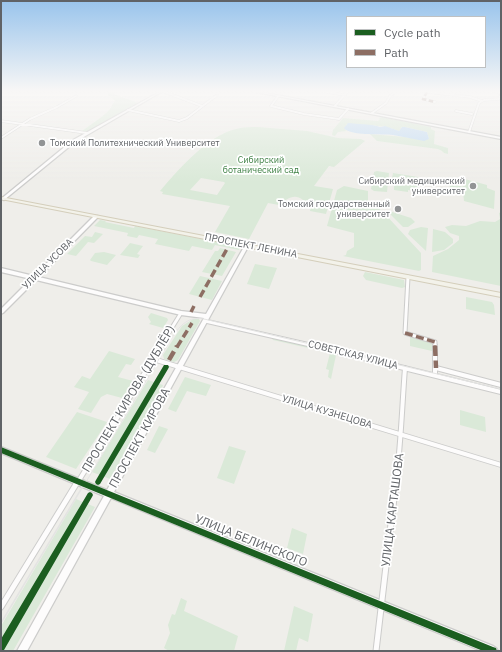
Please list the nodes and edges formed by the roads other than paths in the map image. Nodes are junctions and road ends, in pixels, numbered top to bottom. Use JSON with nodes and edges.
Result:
{"nodes":[{"id":1,"x":4,"y":121,"type":"edge"},
{"id":2,"x":27,"y":121,"type":"edge"},
{"id":3,"x":108,"y":121,"type":"edge"},
{"id":4,"x":415,"y":121,"type":"edge"},
{"id":5,"x":472,"y":121,"type":"edge"},
{"id":6,"x":22,"y":124,"type":"junction"},
{"id":7,"x":469,"y":132,"type":"junction"},
{"id":8,"x":87,"y":133,"type":"junction"},
{"id":9,"x":1,"y":138,"type":"edge"},
{"id":10,"x":501,"y":138,"type":"edge"},
{"id":11,"x":2,"y":199,"type":"edge"},
{"id":12,"x":96,"y":217,"type":"junction"},
{"id":13,"x":247,"y":245,"type":"junction"},
{"id":14,"x":1,"y":270,"type":"edge"},
{"id":15,"x":408,"y":277,"type":"junction"},
{"id":16,"x":35,"y":278,"type":"junction"},
{"id":17,"x":501,"y":295,"type":"edge"},
{"id":18,"x":1,"y":312,"type":"edge"},
{"id":19,"x":181,"y":313,"type":"junction"},
{"id":20,"x":206,"y":319,"type":"junction"},
{"id":21,"x":153,"y":359,"type":"junction"},
{"id":22,"x":180,"y":367,"type":"junction"},
{"id":23,"x":405,"y":368,"type":"junction"},
{"id":24,"x":436,"y":368,"type":"junction"},
{"id":25,"x":435,"y":376,"type":"junction"},
{"id":26,"x":501,"y":385,"type":"edge"},
{"id":27,"x":501,"y":392,"type":"edge"},
{"id":28,"x":401,"y":434,"type":"junction"},
{"id":29,"x":1,"y":450,"type":"edge"},
{"id":30,"x":501,"y":465,"type":"edge"},
{"id":31,"x":78,"y":482,"type":"junction"},
{"id":32,"x":109,"y":495,"type":"junction"},
{"id":33,"x":382,"y":605,"type":"junction"},
{"id":34,"x":1,"y":607,"type":"edge"},
{"id":35,"x":22,"y":651,"type":"edge"},
{"id":36,"x":376,"y":651,"type":"edge"},
{"id":37,"x":493,"y":651,"type":"edge"}],
"edges":[{"from":1,"to":6,"type":"street"},
{"from":2,"to":6,"type":"street"},
{"from":3,"to":8,"type":"street"},
{"from":4,"to":7,"type":"street"},
{"from":5,"to":7,"type":"street"},
{"from":6,"to":8,"type":"street"},
{"from":6,"to":9,"type":"street"},
{"from":7,"to":10,"type":"street"},
{"from":8,"to":11,"type":"street"},
{"from":11,"to":12,"type":"main road","name":"ПРОСПЕКТ ЛЕНИНА"},
{"from":12,"to":13,"type":"main road","name":"ПРОСПЕКТ ЛЕНИНА"},
{"from":12,"to":16,"type":"street","name":"УЛИЦА УСОВА"},
{"from":13,"to":15,"type":"main road","name":"ПРОСПЕКТ ЛЕНИНА"},
{"from":13,"to":20,"type":"street","name":"ПРОСПЕКТ КИРОВА"},
{"from":14,"to":16,"type":"street","name":"СОВЕТСКАЯ УЛИЦА"},
{"from":15,"to":17,"type":"main road","name":"ПРОСПЕКТ ЛЕНИНА"},
{"from":15,"to":24,"type":"street"},
{"from":16,"to":18,"type":"street","name":"УЛИЦА УСОВА"},
{"from":16,"to":19,"type":"street","name":"СОВЕТСКАЯ УЛИЦА"},
{"from":19,"to":20,"type":"street","name":"СОВЕТСКАЯ УЛИЦА"},
{"from":19,"to":21,"type":"street","name":"ПРОСПЕКТ КИРОВА (ДУБЛЁР)"},
{"from":20,"to":22,"type":"street","name":"ПРОСПЕКТ КИРОВА"},
{"from":20,"to":23,"type":"street","name":"СОВЕТСКАЯ УЛИЦА"},
{"from":21,"to":22,"type":"street","name":"УЛИЦА КУЗНЕЦОВА"},
{"from":21,"to":31,"type":"street","name":"ПРОСПЕКТ КИРОВА (ДУБЛЁР)"},
{"from":22,"to":28,"type":"street","name":"УЛИЦА КУЗНЕЦОВА"},
{"from":22,"to":32,"type":"street","name":"ПРОСПЕКТ КИРОВА"},
{"from":23,"to":25,"type":"street","name":"СОВЕТСКАЯ УЛИЦА"},
{"from":23,"to":28,"type":"street","name":"УЛИЦА КАРТАШОВА"},
{"from":24,"to":25,"type":"street"},
{"from":24,"to":26,"type":"street"},
{"from":25,"to":27,"type":"street","name":"СОВЕТСКАЯ УЛИЦА"},
{"from":28,"to":30,"type":"street","name":"УЛИЦА КУЗНЕЦОВА"},
{"from":28,"to":33,"type":"street","name":"УЛИЦА КАРТАШОВА"},
{"from":29,"to":31,"type":"street","name":"УЛИЦА БЕЛИНСКОГО"},
{"from":31,"to":32,"type":"street","name":"УЛИЦА БЕЛИНСКОГО"},
{"from":31,"to":34,"type":"street","name":"ПРОСПЕКТ КИРОВА (ДУБЛЁР)"},
{"from":32,"to":33,"type":"street","name":"УЛИЦА БЕЛИНСКОГО"},
{"from":32,"to":35,"type":"street","name":"ПРОСПЕКТ КИРОВА"},
{"from":33,"to":36,"type":"street","name":"УЛИЦА КАРТАШОВА"},
{"from":33,"to":37,"type":"street","name":"УЛИЦА БЕЛИНСКОГО"}]}
